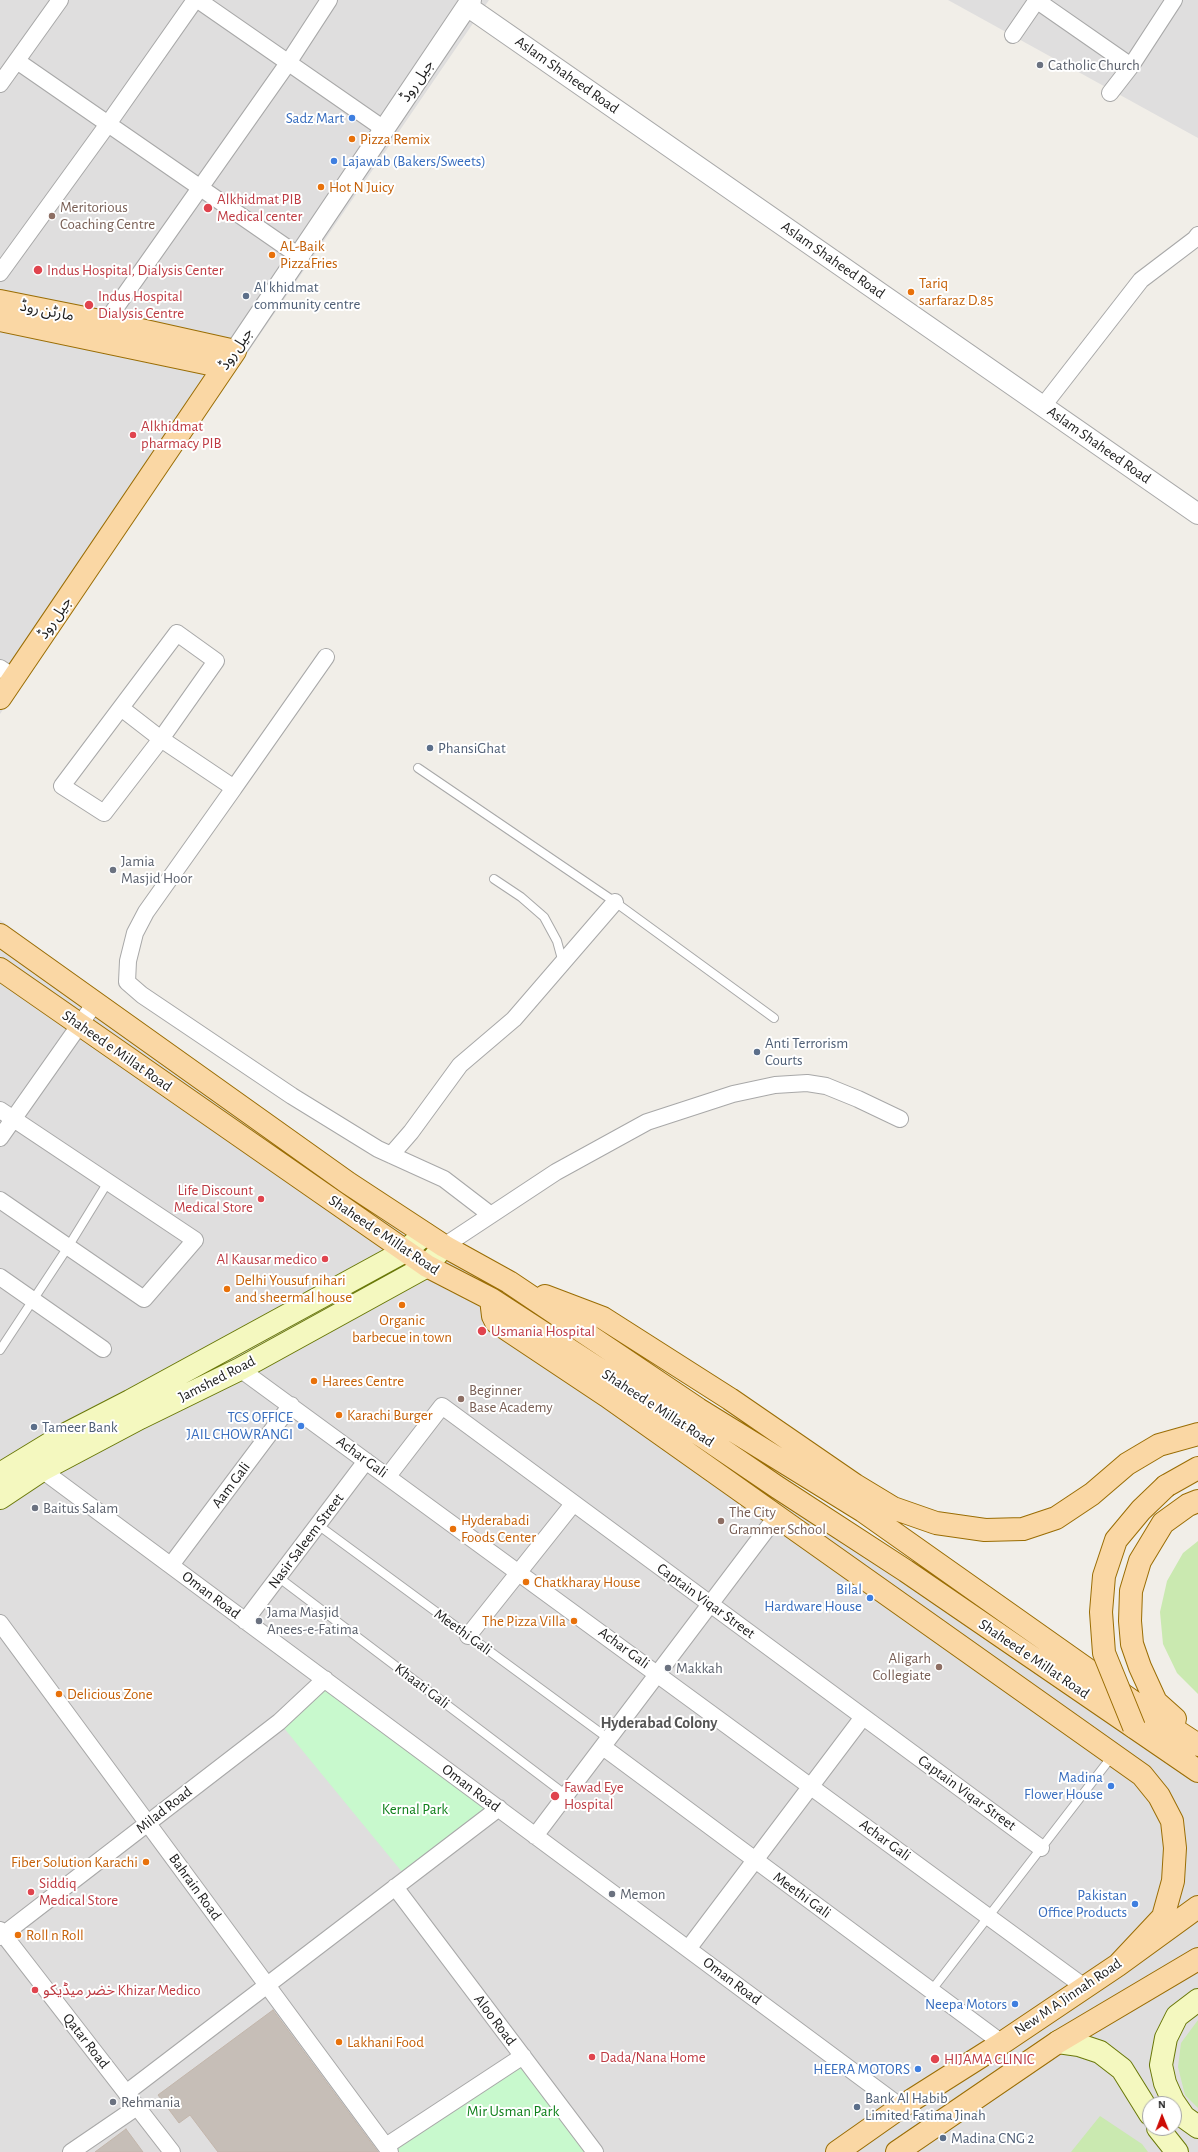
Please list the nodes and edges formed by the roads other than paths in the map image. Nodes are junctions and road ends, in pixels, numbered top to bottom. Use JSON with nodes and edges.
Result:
{"nodes":[{"id":1,"x":60,"y":0,"type":"edge"},
{"id":2,"x":195,"y":0,"type":"edge"},
{"id":3,"x":198,"y":0,"type":"edge"},
{"id":4,"x":329,"y":0,"type":"edge"},
{"id":5,"x":1037,"y":0,"type":"edge"},
{"id":6,"x":1174,"y":0,"type":"edge"},
{"id":7,"x":469,"y":3,"type":"edge"},
{"id":8,"x":1013,"y":35,"type":"dead end"},
{"id":9,"x":17,"y":62,"type":"junction"},
{"id":10,"x":288,"y":63,"type":"junction"},
{"id":11,"x":1131,"y":66,"type":"junction"},
{"id":12,"x":0,"y":84,"type":"edge"},
{"id":13,"x":1110,"y":93,"type":"dead end"},
{"id":14,"x":108,"y":124,"type":"junction"},
{"id":15,"x":384,"y":129,"type":"junction"},
{"id":16,"x":199,"y":187,"type":"junction"},
{"id":17,"x":1198,"y":235,"type":"edge"},
{"id":18,"x":299,"y":256,"type":"junction"},
{"id":19,"x":0,"y":273,"type":"edge"},
{"id":20,"x":0,"y":302,"type":"edge"},
{"id":21,"x":0,"y":320,"type":"edge"},
{"id":22,"x":100,"y":331,"type":"junction"},
{"id":23,"x":230,"y":359,"type":"junction"},
{"id":24,"x":1043,"y":406,"type":"junction"},
{"id":25,"x":1198,"y":514,"type":"edge"},
{"id":26,"x":326,"y":657,"type":"dead end"},
{"id":27,"x":7,"y":673,"type":"edge"},
{"id":28,"x":0,"y":698,"type":"edge"},
{"id":29,"x":121,"y":708,"type":"junction"},
{"id":30,"x":161,"y":739,"type":"junction"},
{"id":31,"x":418,"y":768,"type":"dead end"},
{"id":32,"x":234,"y":788,"type":"junction"},
{"id":33,"x":494,"y":879,"type":"dead end"},
{"id":34,"x":615,"y":902,"type":"junction"},
{"id":35,"x":0,"y":935,"type":"edge"},
{"id":36,"x":564,"y":963,"type":"junction"},
{"id":37,"x":0,"y":969,"type":"edge"},
{"id":38,"x":95,"y":1003,"type":"junction"},
{"id":39,"x":774,"y":1018,"type":"dead end"},
{"id":40,"x":80,"y":1025,"type":"junction"},
{"id":41,"x":0,"y":1110,"type":"edge"},
{"id":42,"x":14,"y":1119,"type":"junction"},
{"id":43,"x":900,"y":1119,"type":"dead end"},
{"id":44,"x":0,"y":1138,"type":"edge"},
{"id":45,"x":391,"y":1155,"type":"junction"},
{"id":46,"x":108,"y":1182,"type":"junction"},
{"id":47,"x":0,"y":1200,"type":"edge"},
{"id":48,"x":491,"y":1215,"type":"junction"},
{"id":49,"x":425,"y":1234,"type":"junction"},
{"id":50,"x":68,"y":1247,"type":"junction"},
{"id":51,"x":405,"y":1251,"type":"junction"},
{"id":52,"x":435,"y":1257,"type":"junction"},
{"id":53,"x":0,"y":1277,"type":"edge"},
{"id":54,"x":509,"y":1282,"type":"junction"},
{"id":55,"x":491,"y":1299,"type":"junction"},
{"id":56,"x":33,"y":1300,"type":"junction"},
{"id":57,"x":103,"y":1349,"type":"dead end"},
{"id":58,"x":0,"y":1350,"type":"edge"},
{"id":59,"x":240,"y":1369,"type":"junction"},
{"id":60,"x":291,"y":1405,"type":"junction"},
{"id":61,"x":1198,"y":1434,"type":"edge"},
{"id":62,"x":366,"y":1461,"type":"junction"},
{"id":63,"x":1198,"y":1468,"type":"edge"},
{"id":64,"x":42,"y":1470,"type":"junction"},
{"id":65,"x":0,"y":1474,"type":"edge"},
{"id":66,"x":388,"y":1476,"type":"junction"},
{"id":67,"x":0,"y":1498,"type":"edge"},
{"id":68,"x":1198,"y":1501,"type":"edge"},
{"id":69,"x":574,"y":1504,"type":"junction"},
{"id":70,"x":776,"y":1517,"type":"junction"},
{"id":71,"x":318,"y":1525,"type":"junction"},
{"id":72,"x":171,"y":1565,"type":"junction"},
{"id":73,"x":518,"y":1571,"type":"junction"},
{"id":74,"x":278,"y":1577,"type":"junction"},
{"id":75,"x":710,"y":1604,"type":"junction"},
{"id":76,"x":245,"y":1621,"type":"junction"},
{"id":77,"x":0,"y":1623,"type":"edge"},
{"id":78,"x":468,"y":1636,"type":"junction"},
{"id":79,"x":658,"y":1673,"type":"junction"},
{"id":80,"x":325,"y":1679,"type":"junction"},
{"id":81,"x":863,"y":1717,"type":"junction"},
{"id":82,"x":1134,"y":1728,"type":"junction"},
{"id":83,"x":1198,"y":1735,"type":"edge"},
{"id":84,"x":606,"y":1743,"type":"junction"},
{"id":85,"x":1198,"y":1745,"type":"edge"},
{"id":86,"x":1113,"y":1755,"type":"junction"},
{"id":87,"x":1198,"y":1771,"type":"edge"},
{"id":88,"x":811,"y":1786,"type":"junction"},
{"id":89,"x":566,"y":1795,"type":"junction"},
{"id":90,"x":499,"y":1808,"type":"junction"},
{"id":91,"x":147,"y":1823,"type":"junction"},
{"id":92,"x":535,"y":1836,"type":"junction"},
{"id":93,"x":1041,"y":1848,"type":"junction"},
{"id":94,"x":755,"y":1860,"type":"junction"},
{"id":95,"x":395,"y":1887,"type":"junction"},
{"id":96,"x":1198,"y":1896,"type":"edge"},
{"id":97,"x":1198,"y":1907,"type":"edge"},
{"id":98,"x":989,"y":1917,"type":"junction"},
{"id":99,"x":1178,"y":1919,"type":"junction"},
{"id":100,"x":1,"y":1934,"type":"edge"},
{"id":101,"x":688,"y":1948,"type":"junction"},
{"id":102,"x":1198,"y":1959,"type":"edge"},
{"id":103,"x":1118,"y":1964,"type":"junction"},
{"id":104,"x":267,"y":1985,"type":"junction"},
{"id":105,"x":1083,"y":1986,"type":"junction"},
{"id":106,"x":931,"y":1991,"type":"junction"},
{"id":107,"x":1198,"y":2000,"type":"edge"},
{"id":108,"x":1058,"y":2042,"type":"junction"},
{"id":109,"x":1002,"y":2043,"type":"junction"},
{"id":110,"x":523,"y":2056,"type":"junction"},
{"id":111,"x":126,"y":2093,"type":"junction"},
{"id":112,"x":1142,"y":2101,"type":"edge"},
{"id":113,"x":137,"y":2107,"type":"junction"},
{"id":114,"x":900,"y":2107,"type":"junction"},
{"id":115,"x":1198,"y":2127,"type":"edge"},
{"id":116,"x":1164,"y":2136,"type":"edge"},
{"id":117,"x":388,"y":2149,"type":"edge"},
{"id":118,"x":71,"y":2152,"type":"edge"},
{"id":119,"x":172,"y":2152,"type":"edge"},
{"id":120,"x":595,"y":2152,"type":"edge"},
{"id":121,"x":837,"y":2152,"type":"edge"},
{"id":122,"x":897,"y":2152,"type":"edge"},
{"id":123,"x":1177,"y":2152,"type":"edge"}],
"edges":[{"from":1,"to":9,"type":"street"},
{"from":2,"to":14,"type":"street"},
{"from":3,"to":10,"type":"street"},
{"from":4,"to":10,"type":"street"},
{"from":5,"to":8,"type":"street"},
{"from":5,"to":11,"type":"street"},
{"from":6,"to":11,"type":"street"},
{"from":7,"to":15,"type":"street","name":"جیل روڈ"},
{"from":7,"to":24,"type":"street","name":"Aslam Shaheed Road"},
{"from":9,"to":12,"type":"street"},
{"from":9,"to":14,"type":"street"},
{"from":10,"to":15,"type":"street"},
{"from":10,"to":16,"type":"street"},
{"from":11,"to":13,"type":"street"},
{"from":14,"to":16,"type":"street"},
{"from":14,"to":19,"type":"street"},
{"from":15,"to":18,"type":"street","name":"جیل روڈ"},
{"from":16,"to":18,"type":"street"},
{"from":16,"to":22,"type":"street"},
{"from":17,"to":24,"type":"street"},
{"from":18,"to":23,"type":"street","name":"جیل روڈ"},
{"from":20,"to":22,"type":"main road","name":"مارٹن روڈ"},
{"from":21,"to":22,"type":"main road","name":"مارٹن روڈ"},
{"from":22,"to":23,"type":"main road","name":"مارٹن روڈ"},
{"from":23,"to":27,"type":"main road","name":"جیل روڈ"},
{"from":24,"to":25,"type":"street","name":"Aslam Shaheed Road"},
{"from":26,"to":32,"type":"street"},
{"from":27,"to":28,"type":"main road","name":"جیل روڈ"},
{"from":29,"to":30,"type":"street"},
{"from":29,"to":30,"type":"street"},
{"from":29,"to":30,"type":"street"},
{"from":30,"to":32,"type":"street"},
{"from":31,"to":34,"type":"lane"},
{"from":32,"to":45,"type":"street"},
{"from":33,"to":36,"type":"lane"},
{"from":34,"to":36,"type":"street"},
{"from":34,"to":39,"type":"lane"},
{"from":35,"to":38,"type":"main road","name":"Shaheed e Millat Road"},
{"from":36,"to":45,"type":"street"},
{"from":37,"to":40,"type":"main road","name":"Shaheed e Millat Road"},
{"from":38,"to":40,"type":"street"},
{"from":38,"to":49,"type":"main road","name":"Shaheed e Millat Road"},
{"from":40,"to":42,"type":"street"},
{"from":40,"to":51,"type":"main road","name":"Shaheed e Millat Road"},
{"from":41,"to":42,"type":"street"},
{"from":42,"to":44,"type":"street"},
{"from":42,"to":46,"type":"street"},
{"from":43,"to":48,"type":"street"},
{"from":45,"to":48,"type":"street"},
{"from":46,"to":50,"type":"lane"},
{"from":46,"to":50,"type":"street"},
{"from":47,"to":50,"type":"street"},
{"from":48,"to":52,"type":"street"},
{"from":49,"to":51,"type":"main road","name":"Jamshed Road"},
{"from":49,"to":52,"type":"main road","name":"Shaheed e Millat Road"},
{"from":50,"to":56,"type":"lane"},
{"from":51,"to":52,"type":"main road","name":"Shaheed e Millat Road"},
{"from":51,"to":65,"type":"main road","name":"Jamshed Road"},
{"from":52,"to":54,"type":"main road"},
{"from":52,"to":55,"type":"main road","name":"Shaheed e Millat Road"},
{"from":52,"to":59,"type":"main road","name":"Jamshed Road"},
{"from":53,"to":56,"type":"street"},
{"from":54,"to":61,"type":"main road"},
{"from":54,"to":85,"type":"main road"},
{"from":55,"to":70,"type":"main road"},
{"from":55,"to":82,"type":"main road","name":"Shaheed e Millat Road"},
{"from":56,"to":57,"type":"street"},
{"from":56,"to":58,"type":"lane"},
{"from":59,"to":60,"type":"street","name":"Achar Gali"},
{"from":59,"to":64,"type":"main road","name":"Jamshed Road"},
{"from":60,"to":62,"type":"street","name":"Achar Gali"},
{"from":60,"to":72,"type":"street","name":"Aam Gali"},
{"from":62,"to":66,"type":"street","name":"Achar Gali"},
{"from":62,"to":71,"type":"street","name":"Nasir Saleem Street"},
{"from":63,"to":82,"type":"main road","bridge":true},
{"from":64,"to":67,"type":"main road","name":"Jamshed Road"},
{"from":64,"to":72,"type":"street","name":"Oman Road"},
{"from":66,"to":69,"type":"street","name":"Captain Viqar Street"},
{"from":66,"to":73,"type":"street","name":"Achar Gali"},
{"from":68,"to":83,"type":"main road"},
{"from":69,"to":73,"type":"street"},
{"from":69,"to":75,"type":"street","name":"Captain Viqar Street"},
{"from":70,"to":75,"type":"street"},
{"from":70,"to":86,"type":"main road"},
{"from":71,"to":74,"type":"street","name":"Nasir Saleem Street"},
{"from":71,"to":78,"type":"lane","name":"Meethi Gali"},
{"from":72,"to":76,"type":"street","name":"Oman Road"},
{"from":73,"to":78,"type":"street"},
{"from":73,"to":79,"type":"street","name":"Achar Gali"},
{"from":74,"to":76,"type":"street","name":"Nasir Saleem Street"},
{"from":74,"to":89,"type":"lane","name":"Khaati Gali"},
{"from":75,"to":79,"type":"street"},
{"from":75,"to":81,"type":"street","name":"Captain Viqar Street"},
{"from":76,"to":80,"type":"street","name":"Oman Road"},
{"from":77,"to":91,"type":"street","name":"Bahrain Road"},
{"from":78,"to":84,"type":"lane","name":"Meethi Gali"},
{"from":79,"to":84,"type":"street"},
{"from":79,"to":88,"type":"street","name":"Achar Gali"},
{"from":80,"to":90,"type":"street","name":"Oman Road"},
{"from":80,"to":91,"type":"street","name":"Milad Road"},
{"from":81,"to":88,"type":"street"},
{"from":81,"to":93,"type":"street","name":"Captain Viqar Street"},
{"from":82,"to":87,"type":"main road","name":"Shaheed e Millat Road"},
{"from":84,"to":89,"type":"street"},
{"from":84,"to":94,"type":"street","name":"Meethi Gali"},
{"from":86,"to":93,"type":"lane"},
{"from":86,"to":103,"type":"main road"},
{"from":88,"to":94,"type":"street"},
{"from":88,"to":98,"type":"street","name":"Achar Gali"},
{"from":89,"to":92,"type":"street"},
{"from":90,"to":92,"type":"street","name":"Oman Road"},
{"from":90,"to":95,"type":"street"},
{"from":91,"to":100,"type":"street","name":"Milad Road"},
{"from":91,"to":104,"type":"street","name":"Bahrain Road"},
{"from":92,"to":101,"type":"street","name":"Oman Road"},
{"from":93,"to":98,"type":"lane"},
{"from":94,"to":101,"type":"street"},
{"from":94,"to":106,"type":"street","name":"Meethi Gali"},
{"from":95,"to":104,"type":"street"},
{"from":95,"to":110,"type":"street","name":"Aloo Road"},
{"from":96,"to":99,"type":"main road"},
{"from":97,"to":99,"type":"main road","name":"New M A Jinnah Road"},
{"from":98,"to":105,"type":"street","name":"Achar Gali"},
{"from":98,"to":106,"type":"lane"},
{"from":99,"to":103,"type":"main road","name":"New M A Jinnah Road"},
{"from":100,"to":111,"type":"street","name":"Qatar Road"},
{"from":101,"to":114,"type":"street","name":"Oman Road"},
{"from":102,"to":108,"type":"main road","name":"New M A Jinnah Road"},
{"from":103,"to":105,"type":"main road","name":"New M A Jinnah Road"},
{"from":104,"to":111,"type":"street"},
{"from":104,"to":117,"type":"street","name":"Bahrain Road"},
{"from":105,"to":109,"type":"main road","name":"New M A Jinnah Road"},
{"from":106,"to":109,"type":"street","name":"Meethi Gali"},
{"from":107,"to":115,"type":"main road"},
{"from":108,"to":112,"type":"main road"},
{"from":108,"to":122,"type":"main road","name":"New M A Jinnah Road"},
{"from":109,"to":114,"type":"main road","name":"New M A Jinnah Road"},
{"from":110,"to":117,"type":"street"},
{"from":110,"to":120,"type":"street","name":"Aloo Road"},
{"from":111,"to":113,"type":"street","name":"Qatar Road"},
{"from":113,"to":118,"type":"street"},
{"from":113,"to":119,"type":"street","name":"Qatar Road"},
{"from":114,"to":121,"type":"main road","name":"New M A Jinnah Road"},
{"from":116,"to":123,"type":"main road"}]}
